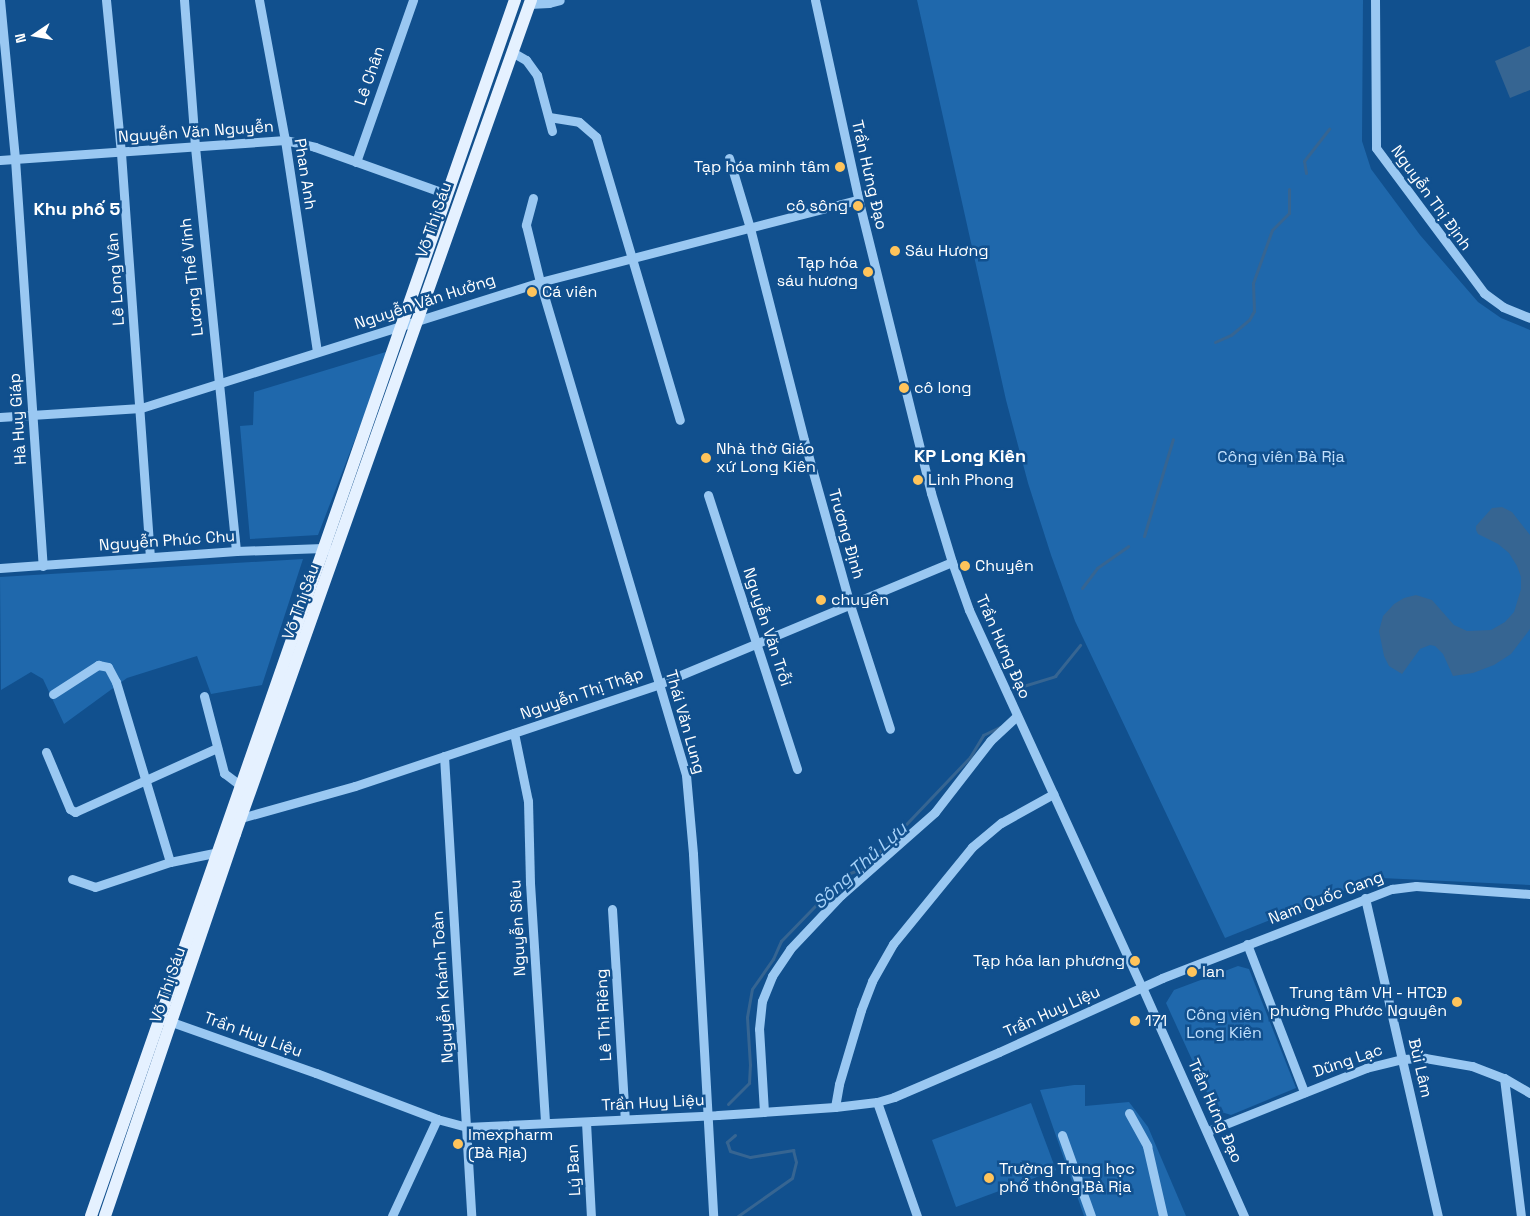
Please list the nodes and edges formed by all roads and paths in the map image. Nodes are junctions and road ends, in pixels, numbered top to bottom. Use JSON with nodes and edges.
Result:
{"nodes":[{"id":1,"x":0,"y":0,"type":"edge"},
{"id":2,"x":4,"y":0,"type":"edge"},
{"id":3,"x":106,"y":0,"type":"edge"},
{"id":4,"x":184,"y":0,"type":"edge"},
{"id":5,"x":259,"y":0,"type":"edge"},
{"id":6,"x":413,"y":0,"type":"edge"},
{"id":7,"x":514,"y":0,"type":"edge"},
{"id":8,"x":560,"y":0,"type":"edge"},
{"id":9,"x":815,"y":0,"type":"edge"},
{"id":10,"x":1375,"y":0,"type":"edge"},
{"id":11,"x":530,"y":2,"type":"edge"},
{"id":12,"x":512,"y":52,"type":"junction"},
{"id":13,"x":548,"y":117,"type":"junction"},
{"id":14,"x":552,"y":131,"type":"dead end"},
{"id":15,"x":285,"y":140,"type":"junction"},
{"id":16,"x":195,"y":147,"type":"junction"},
{"id":17,"x":121,"y":153,"type":"junction"},
{"id":18,"x":15,"y":158,"type":"junction"},
{"id":19,"x":729,"y":158,"type":"dead end"},
{"id":20,"x":0,"y":160,"type":"edge"},
{"id":21,"x":356,"y":162,"type":"junction"},
{"id":22,"x":446,"y":194,"type":"junction"},
{"id":23,"x":533,"y":198,"type":"dead end"},
{"id":24,"x":858,"y":200,"type":"junction"},
{"id":25,"x":750,"y":228,"type":"junction"},
{"id":26,"x":633,"y":258,"type":"junction"},
{"id":27,"x":540,"y":282,"type":"junction"},
{"id":28,"x":1530,"y":318,"type":"edge"},
{"id":29,"x":416,"y":321,"type":"junction"},
{"id":30,"x":399,"y":327,"type":"junction"},
{"id":31,"x":317,"y":352,"type":"junction"},
{"id":32,"x":218,"y":384,"type":"junction"},
{"id":33,"x":141,"y":408,"type":"junction"},
{"id":34,"x":32,"y":415,"type":"junction"},
{"id":35,"x":0,"y":417,"type":"edge"},
{"id":36,"x":680,"y":420,"type":"dead end"},
{"id":37,"x":708,"y":494,"type":"dead end"},
{"id":38,"x":323,"y":548,"type":"junction"},
{"id":39,"x":236,"y":551,"type":"junction"},
{"id":40,"x":336,"y":552,"type":"junction"},
{"id":41,"x":150,"y":557,"type":"junction"},
{"id":42,"x":952,"y":562,"type":"junction"},
{"id":43,"x":43,"y":566,"type":"junction"},
{"id":44,"x":0,"y":568,"type":"edge"},
{"id":45,"x":850,"y":605,"type":"junction"},
{"id":46,"x":756,"y":644,"type":"junction"},
{"id":47,"x":659,"y":684,"type":"junction"},
{"id":48,"x":53,"y":694,"type":"dead end"},
{"id":49,"x":204,"y":696,"type":"dead end"},
{"id":50,"x":1018,"y":716,"type":"junction"},
{"id":51,"x":890,"y":729,"type":"dead end"},
{"id":52,"x":514,"y":733,"type":"junction"},
{"id":53,"x":217,"y":748,"type":"junction"},
{"id":54,"x":46,"y":752,"type":"dead end"},
{"id":55,"x":444,"y":756,"type":"junction"},
{"id":56,"x":797,"y":769,"type":"dead end"},
{"id":57,"x":145,"y":779,"type":"junction"},
{"id":58,"x":240,"y":785,"type":"junction"},
{"id":59,"x":1053,"y":794,"type":"junction"},
{"id":60,"x":241,"y":818,"type":"junction"},
{"id":61,"x":235,"y":834,"type":"junction"},
{"id":62,"x":222,"y":837,"type":"junction"},
{"id":63,"x":219,"y":852,"type":"junction"},
{"id":64,"x":170,"y":862,"type":"junction"},
{"id":65,"x":72,"y":880,"type":"dead end"},
{"id":66,"x":1530,"y":894,"type":"edge"},
{"id":67,"x":1365,"y":898,"type":"junction"},
{"id":68,"x":612,"y":909,"type":"dead end"},
{"id":69,"x":1247,"y":944,"type":"junction"},
{"id":70,"x":1142,"y":987,"type":"junction"},
{"id":71,"x":167,"y":1020,"type":"junction"},
{"id":72,"x":1403,"y":1059,"type":"junction"},
{"id":73,"x":1504,"y":1078,"type":"junction"},
{"id":74,"x":1304,"y":1092,"type":"junction"},
{"id":75,"x":1530,"y":1094,"type":"edge"},
{"id":76,"x":877,"y":1102,"type":"junction"},
{"id":77,"x":835,"y":1107,"type":"junction"},
{"id":78,"x":764,"y":1112,"type":"junction"},
{"id":79,"x":1129,"y":1113,"type":"dead end"},
{"id":80,"x":707,"y":1115,"type":"junction"},
{"id":81,"x":625,"y":1119,"type":"junction"},
{"id":82,"x":437,"y":1120,"type":"junction"},
{"id":83,"x":586,"y":1122,"type":"junction"},
{"id":84,"x":545,"y":1123,"type":"junction"},
{"id":85,"x":466,"y":1127,"type":"junction"},
{"id":86,"x":1208,"y":1131,"type":"junction"},
{"id":87,"x":1062,"y":1135,"type":"dead end"},
{"id":88,"x":91,"y":1216,"type":"edge"},
{"id":89,"x":106,"y":1216,"type":"edge"},
{"id":90,"x":392,"y":1216,"type":"edge"},
{"id":91,"x":471,"y":1216,"type":"edge"},
{"id":92,"x":591,"y":1216,"type":"edge"},
{"id":93,"x":714,"y":1216,"type":"edge"},
{"id":94,"x":917,"y":1216,"type":"edge"},
{"id":95,"x":1091,"y":1216,"type":"edge"},
{"id":96,"x":1163,"y":1216,"type":"edge"},
{"id":97,"x":1244,"y":1216,"type":"edge"},
{"id":98,"x":1438,"y":1216,"type":"edge"},
{"id":99,"x":1521,"y":1216,"type":"edge"}],
"edges":[{"from":1,"to":2,"type":"street"},
{"from":1,"to":18,"type":"street","name":"Hà Huy Giáp"},
{"from":3,"to":17,"type":"street","name":"Lê Long Vân"},
{"from":4,"to":16,"type":"street","name":"Lương Thế Vinh"},
{"from":5,"to":15,"type":"street","name":"Phan Anh"},
{"from":6,"to":21,"type":"street","name":"Lê Chân"},
{"from":7,"to":22,"type":"main road","name":"Võ Thị Sáu"},
{"from":8,"to":11,"type":"street"},
{"from":9,"to":24,"type":"street","name":"Trần Hưng Đạo"},
{"from":10,"to":28,"type":"street","name":"Nguyễn Thị Định"},
{"from":11,"to":12,"type":"main road","name":"Võ Thị Sáu"},
{"from":12,"to":13,"type":"street"},
{"from":12,"to":29,"type":"main road","name":"Võ Thị Sáu"},
{"from":13,"to":14,"type":"street"},
{"from":13,"to":26,"type":"street"},
{"from":15,"to":16,"type":"street","name":"Nguyễn Văn Nguyễn"},
{"from":15,"to":21,"type":"street","name":"Nguyễn Văn Nguyễn"},
{"from":15,"to":31,"type":"street","name":"Phan Anh"},
{"from":16,"to":17,"type":"street","name":"Nguyễn Văn Nguyễn"},
{"from":16,"to":32,"type":"street","name":"Lương Thế Vinh"},
{"from":17,"to":18,"type":"street","name":"Nguyễn Văn Nguyễn"},
{"from":17,"to":33,"type":"street","name":"Lê Long Vân"},
{"from":18,"to":20,"type":"street","name":"Nguyễn Văn Nguyễn"},
{"from":18,"to":34,"type":"street","name":"Hà Huy Giáp"},
{"from":19,"to":25,"type":"street","name":"Trương Định"},
{"from":21,"to":22,"type":"street","name":"Nguyễn Văn Nguyễn"},
{"from":22,"to":30,"type":"main road","name":"Võ Thị Sáu"},
{"from":23,"to":27,"type":"street","name":"Thái Văn Lung"},
{"from":24,"to":25,"type":"street","name":"Nguyễn Văn Hưởng"},
{"from":24,"to":42,"type":"street","name":"Trần Hưng Đạo"},
{"from":25,"to":26,"type":"street","name":"Nguyễn Văn Hưởng"},
{"from":25,"to":45,"type":"street","name":"Trương Định"},
{"from":26,"to":27,"type":"street","name":"Nguyễn Văn Hưởng"},
{"from":26,"to":36,"type":"street"},
{"from":27,"to":29,"type":"street","name":"Nguyễn Văn Hưởng"},
{"from":27,"to":47,"type":"street","name":"Thái Văn Lung"},
{"from":29,"to":30,"type":"street","name":"Nguyễn Văn Hưởng"},
{"from":29,"to":40,"type":"main road","name":"Võ Thị Sáu"},
{"from":30,"to":31,"type":"street","name":"Nguyễn Văn Hưởng"},
{"from":30,"to":38,"type":"main road","name":"Võ Thị Sáu"},
{"from":31,"to":32,"type":"street","name":"Nguyễn Văn Hưởng"},
{"from":32,"to":33,"type":"street","name":"Nguyễn Văn Hưởng"},
{"from":32,"to":39,"type":"street","name":"Lương Thế Vinh"},
{"from":33,"to":34,"type":"street","name":"Nguyễn Văn Hưởng"},
{"from":33,"to":41,"type":"street","name":"Lê Long Vân"},
{"from":34,"to":35,"type":"street","name":"Nguyễn Văn Hưởng"},
{"from":34,"to":43,"type":"street","name":"Hà Huy Giáp"},
{"from":37,"to":46,"type":"street","name":"Nguyễn Văn Trỗi"},
{"from":38,"to":39,"type":"street","name":"Nguyễn Phúc Chu"},
{"from":38,"to":40,"type":"street","name":"Nguyễn Phúc Chu"},
{"from":38,"to":58,"type":"main road","name":"Võ Thị Sáu"},
{"from":39,"to":41,"type":"street","name":"Nguyễn Phúc Chu"},
{"from":40,"to":60,"type":"main road","name":"Võ Thị Sáu"},
{"from":41,"to":43,"type":"street","name":"Nguyễn Phúc Chu"},
{"from":42,"to":45,"type":"street","name":"Nguyễn Thị Thập"},
{"from":42,"to":50,"type":"street","name":"Trần Hưng Đạo"},
{"from":43,"to":44,"type":"street","name":"Nguyễn Phúc Chu"},
{"from":45,"to":46,"type":"street","name":"Nguyễn Thị Thập"},
{"from":45,"to":51,"type":"street","name":"Trương Định"},
{"from":46,"to":47,"type":"street","name":"Nguyễn Thị Thập"},
{"from":46,"to":56,"type":"street","name":"Nguyễn Văn Trỗi"},
{"from":47,"to":52,"type":"street","name":"Nguyễn Thị Thập"},
{"from":47,"to":80,"type":"street","name":"Thái Văn Lung"},
{"from":48,"to":57,"type":"street"},
{"from":49,"to":53,"type":"street"},
{"from":50,"to":59,"type":"street","name":"Trần Hưng Đạo"},
{"from":50,"to":78,"type":"street"},
{"from":52,"to":55,"type":"street","name":"Nguyễn Thị Thập"},
{"from":52,"to":84,"type":"street","name":"Nguyễn Siêu"},
{"from":53,"to":57,"type":"street"},
{"from":53,"to":58,"type":"street"},
{"from":54,"to":57,"type":"street"},
{"from":55,"to":60,"type":"street","name":"Nguyễn Thị Thập"},
{"from":55,"to":85,"type":"street","name":"Nguyễn Khánh Toàn"},
{"from":57,"to":64,"type":"street"},
{"from":58,"to":62,"type":"main road","name":"Võ Thị Sáu"},
{"from":59,"to":70,"type":"street","name":"Trần Hưng Đạo"},
{"from":59,"to":77,"type":"street"},
{"from":60,"to":61,"type":"main road","name":"Võ Thị Sáu"},
{"from":61,"to":62,"type":"main road"},
{"from":61,"to":71,"type":"main road","name":"Võ Thị Sáu"},
{"from":62,"to":63,"type":"main road","name":"Võ Thị Sáu"},
{"from":63,"to":64,"type":"street"},
{"from":63,"to":71,"type":"main road","name":"Võ Thị Sáu"},
{"from":64,"to":65,"type":"street"},
{"from":66,"to":67,"type":"street","name":"Nam Quốc Cang"},
{"from":67,"to":69,"type":"street","name":"Nam Quốc Cang"},
{"from":67,"to":72,"type":"street","name":"Bùi Lâm"},
{"from":68,"to":81,"type":"street","name":"Lê Thị Riêng"},
{"from":69,"to":70,"type":"street","name":"Nam Quốc Cang"},
{"from":69,"to":74,"type":"street"},
{"from":70,"to":76,"type":"street","name":"Trần Huy Liệu"},
{"from":70,"to":86,"type":"street","name":"Trần Hưng Đạo"},
{"from":71,"to":82,"type":"street","name":"Trần Huy Liệu"},
{"from":71,"to":88,"type":"main road","name":"Võ Thị Sáu"},
{"from":71,"to":89,"type":"main road","name":"Võ Thị Sáu"},
{"from":72,"to":73,"type":"street","name":"Dũng Lạc"},
{"from":72,"to":74,"type":"street","name":"Dũng Lạc"},
{"from":72,"to":98,"type":"street","name":"Bùi Lâm"},
{"from":73,"to":75,"type":"street","name":"Dũng Lạc"},
{"from":73,"to":99,"type":"street"},
{"from":74,"to":86,"type":"street","name":"Dũng Lạc"},
{"from":76,"to":77,"type":"street","name":"Trần Huy Liệu"},
{"from":76,"to":94,"type":"street"},
{"from":77,"to":78,"type":"street","name":"Trần Huy Liệu"},
{"from":78,"to":80,"type":"street","name":"Trần Huy Liệu"},
{"from":79,"to":96,"type":"street"},
{"from":80,"to":81,"type":"street","name":"Trần Huy Liệu"},
{"from":80,"to":93,"type":"street","name":"Thái Văn Lung"},
{"from":81,"to":83,"type":"street","name":"Trần Huy Liệu"},
{"from":82,"to":85,"type":"street","name":"Trần Huy Liệu"},
{"from":82,"to":90,"type":"street"},
{"from":83,"to":84,"type":"street","name":"Trần Huy Liệu"},
{"from":83,"to":92,"type":"street","name":"Lý Ban"},
{"from":84,"to":85,"type":"street","name":"Trần Huy Liệu"},
{"from":85,"to":91,"type":"street","name":"Nguyễn Khánh Toàn"},
{"from":86,"to":97,"type":"street","name":"Trần Hưng Đạo"},
{"from":87,"to":95,"type":"street"}]}
